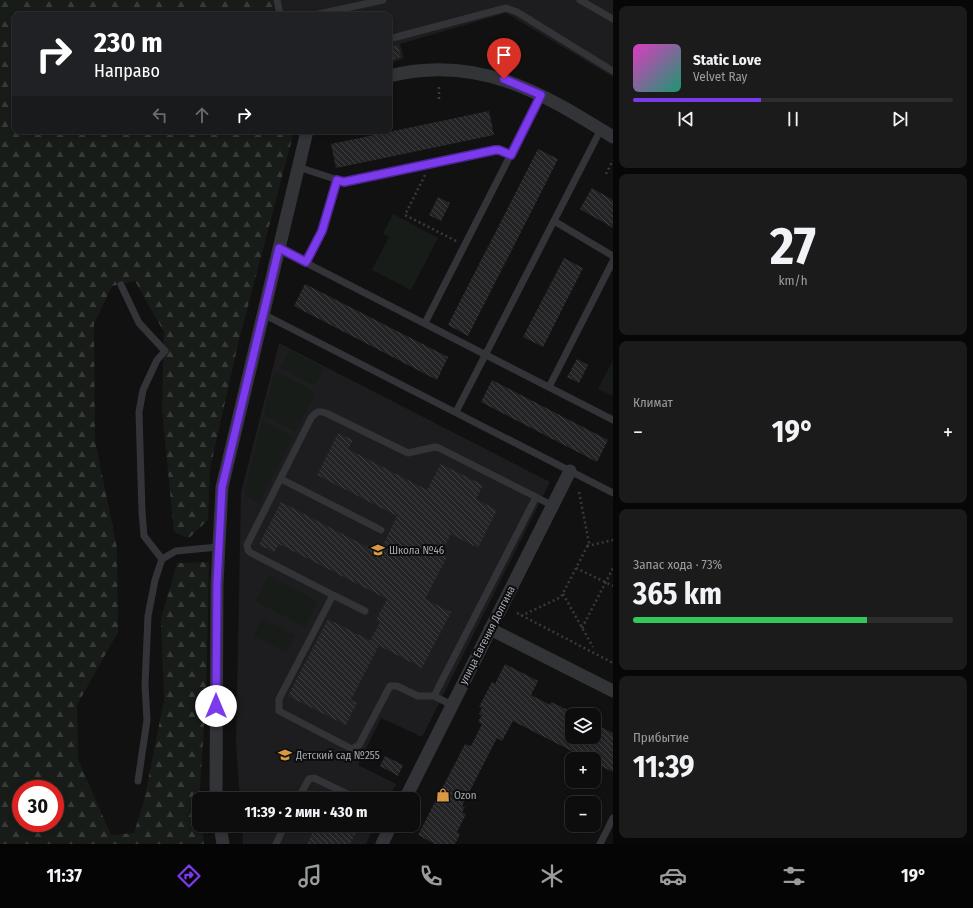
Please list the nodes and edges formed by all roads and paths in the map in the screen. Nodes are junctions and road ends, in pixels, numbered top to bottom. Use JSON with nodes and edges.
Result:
{"nodes":[{"id":1,"x":277,"y":0,"type":"edge"},
{"id":2,"x":383,"y":0,"type":"edge"},
{"id":3,"x":580,"y":0,"type":"edge"},
{"id":4,"x":279,"y":12,"type":"edge"},
{"id":5,"x":328,"y":12,"type":"edge"},
{"id":6,"x":613,"y":19,"type":"edge"},
{"id":7,"x":392,"y":38,"type":"edge"},
{"id":8,"x":613,"y":71,"type":"edge"},
{"id":9,"x":392,"y":75,"type":"edge"},
{"id":10,"x":439,"y":87,"type":"dead end"},
{"id":11,"x":541,"y":95,"type":"junction"},
{"id":12,"x":439,"y":99,"type":"dead end"},
{"id":13,"x":601,"y":129,"type":"junction"},
{"id":14,"x":306,"y":134,"type":"edge"},
{"id":15,"x":613,"y":136,"type":"edge"},
{"id":16,"x":511,"y":155,"type":"junction"},
{"id":17,"x":613,"y":160,"type":"edge"},
{"id":18,"x":431,"y":164,"type":"junction"},
{"id":19,"x":298,"y":167,"type":"junction"},
{"id":20,"x":606,"y":174,"type":"dead end"},
{"id":21,"x":337,"y":180,"type":"junction"},
{"id":22,"x":554,"y":221,"type":"junction"},
{"id":23,"x":464,"y":246,"type":"junction"},
{"id":24,"x":279,"y":248,"type":"junction"},
{"id":25,"x":613,"y":256,"type":"edge"},
{"id":26,"x":613,"y":261,"type":"edge"},
{"id":27,"x":306,"y":262,"type":"junction"},
{"id":28,"x":121,"y":285,"type":"dead end"},
{"id":29,"x":263,"y":314,"type":"junction"},
{"id":30,"x":425,"y":323,"type":"junction"},
{"id":31,"x":486,"y":354,"type":"junction"},
{"id":32,"x":549,"y":387,"type":"junction"},
{"id":33,"x":456,"y":412,"type":"junction"},
{"id":34,"x":613,"y":420,"type":"edge"},
{"id":35,"x":570,"y":471,"type":"junction"},
{"id":36,"x":280,"y":479,"type":"junction"},
{"id":37,"x":579,"y":492,"type":"dead end"},
{"id":38,"x":613,"y":492,"type":"edge"},
{"id":39,"x":536,"y":497,"type":"junction"},
{"id":40,"x":553,"y":506,"type":"junction"},
{"id":41,"x":381,"y":530,"type":"dead end"},
{"id":42,"x":613,"y":540,"type":"edge"},
{"id":43,"x":587,"y":546,"type":"junction"},
{"id":44,"x":218,"y":547,"type":"junction"},
{"id":45,"x":162,"y":559,"type":"junction"},
{"id":46,"x":576,"y":568,"type":"junction"},
{"id":47,"x":613,"y":568,"type":"edge"},
{"id":48,"x":606,"y":583,"type":"junction"},
{"id":49,"x":613,"y":586,"type":"edge"},
{"id":50,"x":563,"y":593,"type":"junction"},
{"id":51,"x":333,"y":594,"type":"junction"},
{"id":52,"x":365,"y":611,"type":"dead end"},
{"id":53,"x":517,"y":613,"type":"dead end"},
{"id":54,"x":521,"y":616,"type":"junction"},
{"id":55,"x":582,"y":628,"type":"junction"},
{"id":56,"x":490,"y":630,"type":"junction"},
{"id":57,"x":592,"y":647,"type":"dead end"},
{"id":58,"x":613,"y":663,"type":"edge"},
{"id":59,"x":613,"y":691,"type":"edge"},
{"id":60,"x":434,"y":696,"type":"junction"},
{"id":61,"x":452,"y":705,"type":"junction"},
{"id":62,"x":138,"y":782,"type":"dead end"},
{"id":63,"x":216,"y":792,"type":"edge"},
{"id":64,"x":302,"y":792,"type":"edge"},
{"id":65,"x":343,"y":792,"type":"edge"},
{"id":66,"x":408,"y":792,"type":"edge"},
{"id":67,"x":613,"y":818,"type":"edge"},
{"id":68,"x":221,"y":832,"type":"edge"},
{"id":69,"x":282,"y":832,"type":"edge"},
{"id":70,"x":388,"y":832,"type":"edge"},
{"id":71,"x":223,"y":844,"type":"edge"},
{"id":72,"x":276,"y":844,"type":"edge"},
{"id":73,"x":382,"y":844,"type":"edge"},
{"id":74,"x":600,"y":844,"type":"edge"}],
"edges":[{"from":1,"to":4,"type":"lane"},
{"from":2,"to":5,"type":"lane"},
{"from":3,"to":6,"type":"lane"},
{"from":7,"to":8,"type":"lane"},
{"from":9,"to":11,"type":"street"},
{"from":10,"to":12,"type":"path"},
{"from":11,"to":13,"type":"street"},
{"from":11,"to":16,"type":"lane"},
{"from":13,"to":15,"type":"street"},
{"from":13,"to":22,"type":"lane"},
{"from":14,"to":19,"type":"street"},
{"from":16,"to":18,"type":"lane"},
{"from":16,"to":23,"type":"lane"},
{"from":17,"to":20,"type":"path"},
{"from":18,"to":21,"type":"lane"},
{"from":18,"to":23,"type":"path"},
{"from":19,"to":21,"type":"lane"},
{"from":19,"to":24,"type":"street"},
{"from":21,"to":27,"type":"lane"},
{"from":22,"to":25,"type":"lane"},
{"from":22,"to":31,"type":"lane"},
{"from":23,"to":30,"type":"lane"},
{"from":24,"to":27,"type":"lane"},
{"from":24,"to":29,"type":"street"},
{"from":26,"to":32,"type":"lane"},
{"from":27,"to":30,"type":"lane"},
{"from":28,"to":45,"type":"lane"},
{"from":29,"to":33,"type":"lane"},
{"from":29,"to":44,"type":"street"},
{"from":30,"to":31,"type":"lane"},
{"from":31,"to":32,"type":"lane"},
{"from":31,"to":33,"type":"lane"},
{"from":32,"to":34,"type":"lane"},
{"from":33,"to":35,"type":"lane"},
{"from":35,"to":38,"type":"lane"},
{"from":35,"to":40,"type":"street","name":"улица Евгения Долгина"},
{"from":36,"to":39,"type":"lane"},
{"from":36,"to":41,"type":"lane"},
{"from":36,"to":51,"type":"lane"},
{"from":37,"to":43,"type":"path"},
{"from":39,"to":40,"type":"lane"},
{"from":39,"to":60,"type":"lane"},
{"from":40,"to":56,"type":"street","name":"улица Евгения Долгина"},
{"from":42,"to":43,"type":"path"},
{"from":43,"to":46,"type":"path"},
{"from":44,"to":45,"type":"lane"},
{"from":44,"to":63,"type":"street"},
{"from":45,"to":62,"type":"lane"},
{"from":46,"to":48,"type":"path"},
{"from":46,"to":50,"type":"path"},
{"from":47,"to":48,"type":"path"},
{"from":48,"to":49,"type":"path"},
{"from":48,"to":55,"type":"path"},
{"from":50,"to":54,"type":"path"},
{"from":50,"to":55,"type":"path"},
{"from":51,"to":52,"type":"lane"},
{"from":51,"to":60,"type":"lane"},
{"from":53,"to":54,"type":"path"},
{"from":54,"to":58,"type":"path"},
{"from":55,"to":57,"type":"path"},
{"from":56,"to":59,"type":"street"},
{"from":56,"to":61,"type":"street","name":"улица Евгения Долгина"},
{"from":60,"to":61,"type":"lane"},
{"from":61,"to":66,"type":"street","name":"улица Евгения Долгина"},
{"from":64,"to":65,"type":"lane"},
{"from":67,"to":74,"type":"lane"},
{"from":68,"to":71,"type":"street"},
{"from":69,"to":72,"type":"lane"},
{"from":70,"to":73,"type":"street"}]}
